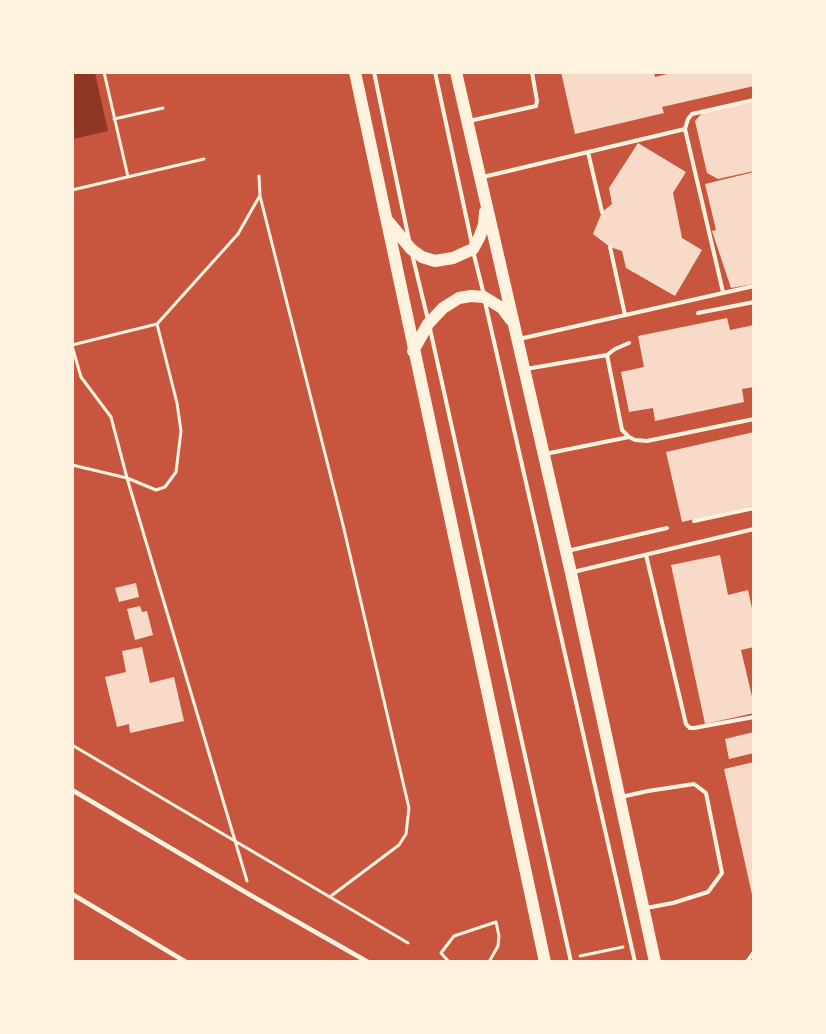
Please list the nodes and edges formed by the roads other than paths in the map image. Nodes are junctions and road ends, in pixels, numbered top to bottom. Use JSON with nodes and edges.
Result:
{"nodes":[{"id":1,"x":355,"y":72,"type":"edge"},
{"id":2,"x":374,"y":72,"type":"edge"},
{"id":3,"x":435,"y":72,"type":"edge"},
{"id":4,"x":456,"y":72,"type":"edge"},
{"id":5,"x":532,"y":72,"type":"edge"},
{"id":6,"x":754,"y":100,"type":"edge"},
{"id":7,"x":467,"y":121,"type":"junction"},
{"id":8,"x":685,"y":129,"type":"junction"},
{"id":9,"x":588,"y":152,"type":"junction"},
{"id":10,"x":480,"y":178,"type":"junction"},
{"id":11,"x":485,"y":200,"type":"junction"},
{"id":12,"x":602,"y":212,"type":"dead end"},
{"id":13,"x":387,"y":220,"type":"junction"},
{"id":14,"x":610,"y":247,"type":"dead end"},
{"id":15,"x":411,"y":249,"type":"junction"},
{"id":16,"x":473,"y":249,"type":"junction"},
{"id":17,"x":754,"y":286,"type":"edge"},
{"id":18,"x":723,"y":292,"type":"junction"},
{"id":19,"x":484,"y":297,"type":"junction"},
{"id":20,"x":754,"y":302,"type":"edge"},
{"id":21,"x":698,"y":313,"type":"dead end"},
{"id":22,"x":625,"y":315,"type":"junction"},
{"id":23,"x":428,"y":324,"type":"junction"},
{"id":24,"x":514,"y":324,"type":"junction"},
{"id":25,"x":518,"y":339,"type":"junction"},
{"id":26,"x":629,"y":343,"type":"dead end"},
{"id":27,"x":413,"y":351,"type":"junction"},
{"id":28,"x":607,"y":355,"type":"junction"},
{"id":29,"x":524,"y":370,"type":"junction"},
{"id":30,"x":754,"y":419,"type":"edge"},
{"id":31,"x":629,"y":437,"type":"junction"},
{"id":32,"x":543,"y":454,"type":"junction"},
{"id":33,"x":754,"y":508,"type":"edge"},
{"id":34,"x":694,"y":521,"type":"dead end"},
{"id":35,"x":667,"y":528,"type":"dead end"},
{"id":36,"x":754,"y":528,"type":"edge"},
{"id":37,"x":566,"y":551,"type":"junction"},
{"id":38,"x":646,"y":555,"type":"junction"},
{"id":39,"x":571,"y":573,"type":"junction"},
{"id":40,"x":754,"y":718,"type":"edge"},
{"id":41,"x":72,"y":790,"type":"edge"},
{"id":42,"x":620,"y":797,"type":"junction"},
{"id":43,"x":72,"y":894,"type":"edge"},
{"id":44,"x":644,"y":908,"type":"junction"},
{"id":45,"x":754,"y":952,"type":"edge"},
{"id":46,"x":570,"y":960,"type":"edge"},
{"id":47,"x":186,"y":962,"type":"edge"},
{"id":48,"x":368,"y":962,"type":"edge"},
{"id":49,"x":545,"y":962,"type":"edge"},
{"id":50,"x":634,"y":962,"type":"edge"},
{"id":51,"x":655,"y":962,"type":"edge"},
{"id":52,"x":746,"y":962,"type":"edge"}],
"edges":[{"from":1,"to":13,"type":"main road"},
{"from":2,"to":15,"type":"lane"},
{"from":3,"to":16,"type":"lane"},
{"from":4,"to":7,"type":"main road"},
{"from":5,"to":7,"type":"lane"},
{"from":6,"to":8,"type":"lane"},
{"from":7,"to":10,"type":"main road"},
{"from":8,"to":9,"type":"lane"},
{"from":8,"to":18,"type":"lane"},
{"from":9,"to":10,"type":"lane"},
{"from":9,"to":12,"type":"lane"},
{"from":10,"to":11,"type":"main road"},
{"from":11,"to":16,"type":"main road"},
{"from":11,"to":24,"type":"main road"},
{"from":13,"to":15,"type":"main road"},
{"from":13,"to":27,"type":"main road"},
{"from":14,"to":22,"type":"lane"},
{"from":15,"to":16,"type":"main road"},
{"from":15,"to":23,"type":"lane"},
{"from":16,"to":19,"type":"lane"},
{"from":17,"to":18,"type":"lane"},
{"from":18,"to":22,"type":"lane"},
{"from":19,"to":23,"type":"main road"},
{"from":19,"to":24,"type":"main road"},
{"from":19,"to":50,"type":"lane"},
{"from":20,"to":21,"type":"lane"},
{"from":22,"to":25,"type":"lane"},
{"from":23,"to":27,"type":"main road"},
{"from":23,"to":46,"type":"lane"},
{"from":24,"to":25,"type":"main road"},
{"from":25,"to":29,"type":"main road"},
{"from":26,"to":28,"type":"lane"},
{"from":27,"to":49,"type":"main road"},
{"from":28,"to":29,"type":"lane"},
{"from":28,"to":31,"type":"lane"},
{"from":29,"to":32,"type":"main road"},
{"from":30,"to":31,"type":"lane"},
{"from":31,"to":32,"type":"lane"},
{"from":32,"to":37,"type":"main road"},
{"from":33,"to":34,"type":"lane"},
{"from":35,"to":37,"type":"lane"},
{"from":36,"to":38,"type":"lane"},
{"from":37,"to":39,"type":"main road"},
{"from":38,"to":39,"type":"lane"},
{"from":38,"to":40,"type":"lane"},
{"from":39,"to":42,"type":"main road"},
{"from":41,"to":48,"type":"street"},
{"from":42,"to":44,"type":"main road"},
{"from":42,"to":44,"type":"lane"},
{"from":43,"to":47,"type":"street"},
{"from":44,"to":51,"type":"main road"},
{"from":45,"to":52,"type":"lane"}]}
